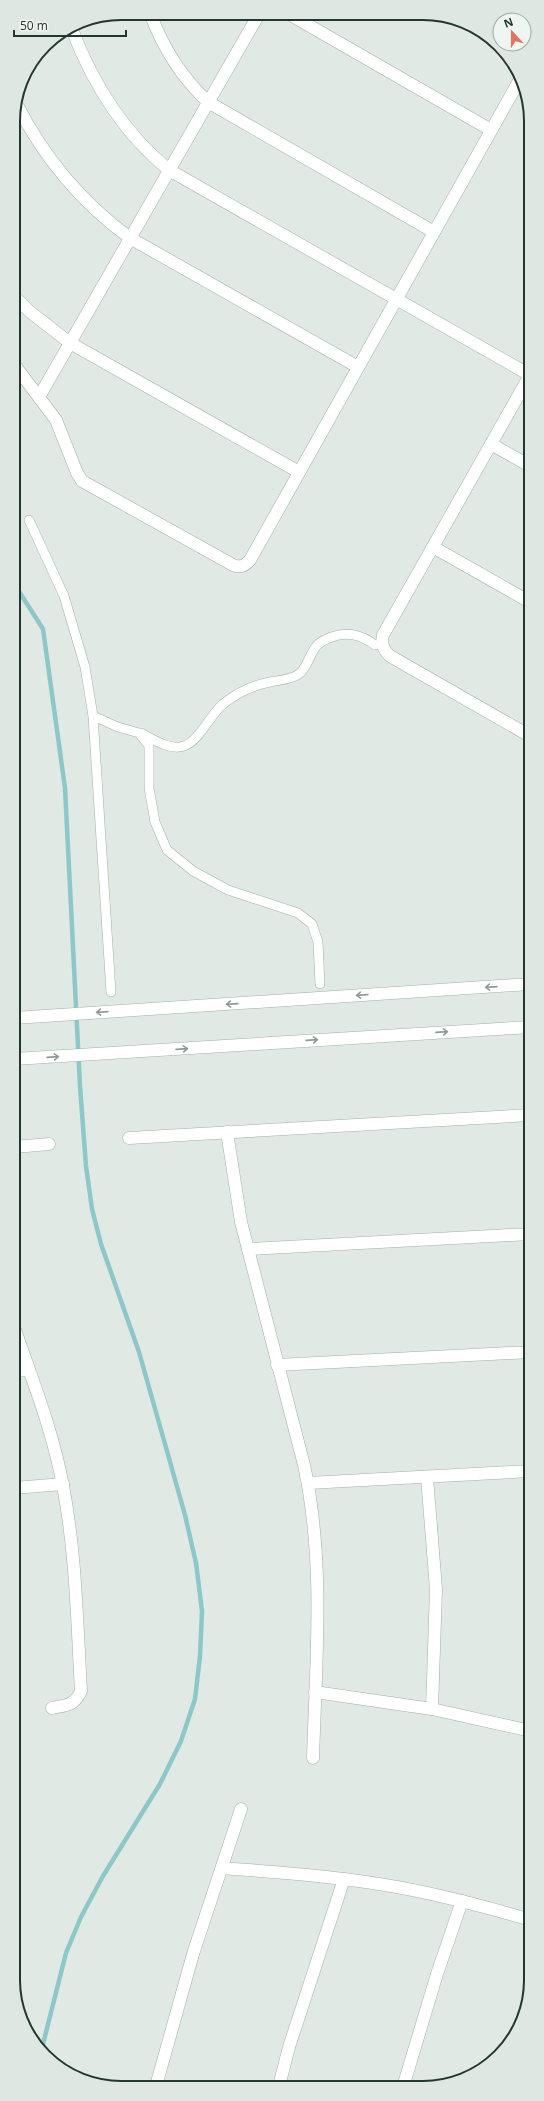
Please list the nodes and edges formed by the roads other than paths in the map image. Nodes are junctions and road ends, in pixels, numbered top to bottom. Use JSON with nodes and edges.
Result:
{"nodes":[{"id":1,"x":153,"y":20,"type":"edge"},
{"id":2,"x":256,"y":20,"type":"edge"},
{"id":3,"x":299,"y":20,"type":"edge"},
{"id":4,"x":73,"y":32,"type":"edge"},
{"id":5,"x":517,"y":83,"type":"edge"},
{"id":6,"x":208,"y":102,"type":"junction"},
{"id":7,"x":21,"y":111,"type":"edge"},
{"id":8,"x":491,"y":130,"type":"junction"},
{"id":9,"x":169,"y":170,"type":"junction"},
{"id":10,"x":434,"y":232,"type":"junction"},
{"id":11,"x":130,"y":238,"type":"junction"},
{"id":12,"x":396,"y":299,"type":"junction"},
{"id":13,"x":20,"y":302,"type":"edge"},
{"id":14,"x":70,"y":343,"type":"junction"},
{"id":15,"x":358,"y":367,"type":"junction"},
{"id":16,"x":20,"y":372,"type":"edge"},
{"id":17,"x":524,"y":372,"type":"edge"},
{"id":18,"x":524,"y":386,"type":"edge"},
{"id":19,"x":39,"y":397,"type":"junction"},
{"id":20,"x":491,"y":444,"type":"junction"},
{"id":21,"x":524,"y":463,"type":"edge"},
{"id":22,"x":299,"y":472,"type":"junction"},
{"id":23,"x":29,"y":520,"type":"dead end"},
{"id":24,"x":433,"y":547,"type":"junction"},
{"id":25,"x":524,"y":599,"type":"edge"},
{"id":26,"x":375,"y":645,"type":"dead end"},
{"id":27,"x":93,"y":716,"type":"junction"},
{"id":28,"x":139,"y":733,"type":"junction"},
{"id":29,"x":524,"y":733,"type":"edge"},
{"id":30,"x":320,"y":984,"type":"dead end"},
{"id":31,"x":524,"y":984,"type":"edge"},
{"id":32,"x":110,"y":992,"type":"dead end"},
{"id":33,"x":20,"y":1018,"type":"edge"},
{"id":34,"x":524,"y":1027,"type":"edge"},
{"id":35,"x":20,"y":1059,"type":"edge"},
{"id":36,"x":524,"y":1115,"type":"edge"},
{"id":37,"x":228,"y":1132,"type":"junction"},
{"id":38,"x":129,"y":1138,"type":"dead end"},
{"id":39,"x":49,"y":1144,"type":"dead end"},
{"id":40,"x":20,"y":1146,"type":"edge"},
{"id":41,"x":524,"y":1234,"type":"edge"},
{"id":42,"x":248,"y":1249,"type":"junction"},
{"id":43,"x":20,"y":1344,"type":"edge"},
{"id":44,"x":524,"y":1352,"type":"edge"},
{"id":45,"x":277,"y":1365,"type":"junction"},
{"id":46,"x":29,"y":1370,"type":"junction"},
{"id":47,"x":20,"y":1371,"type":"edge"},
{"id":48,"x":524,"y":1471,"type":"edge"},
{"id":49,"x":427,"y":1477,"type":"junction"},
{"id":50,"x":308,"y":1483,"type":"junction"},
{"id":51,"x":63,"y":1484,"type":"junction"},
{"id":52,"x":20,"y":1488,"type":"edge"},
{"id":53,"x":315,"y":1692,"type":"junction"},
{"id":54,"x":52,"y":1708,"type":"dead end"},
{"id":55,"x":432,"y":1709,"type":"junction"},
{"id":56,"x":524,"y":1729,"type":"edge"},
{"id":57,"x":313,"y":1758,"type":"dead end"},
{"id":58,"x":241,"y":1809,"type":"dead end"},
{"id":59,"x":222,"y":1868,"type":"junction"},
{"id":60,"x":344,"y":1879,"type":"junction"},
{"id":61,"x":462,"y":1901,"type":"junction"},
{"id":62,"x":524,"y":1918,"type":"edge"},
{"id":63,"x":157,"y":2081,"type":"edge"},
{"id":64,"x":280,"y":2081,"type":"edge"},
{"id":65,"x":405,"y":2081,"type":"edge"}],
"edges":[{"from":1,"to":6,"type":"street"},
{"from":2,"to":6,"type":"street"},
{"from":3,"to":8,"type":"street"},
{"from":4,"to":9,"type":"street"},
{"from":5,"to":8,"type":"street"},
{"from":6,"to":9,"type":"street"},
{"from":6,"to":10,"type":"street"},
{"from":7,"to":11,"type":"street"},
{"from":8,"to":10,"type":"street"},
{"from":9,"to":11,"type":"street"},
{"from":9,"to":12,"type":"street"},
{"from":10,"to":12,"type":"street"},
{"from":11,"to":14,"type":"street"},
{"from":11,"to":15,"type":"street"},
{"from":12,"to":15,"type":"street"},
{"from":12,"to":17,"type":"street"},
{"from":13,"to":14,"type":"street"},
{"from":14,"to":19,"type":"street"},
{"from":14,"to":22,"type":"street"},
{"from":15,"to":22,"type":"street"},
{"from":16,"to":19,"type":"street"},
{"from":18,"to":20,"type":"street"},
{"from":19,"to":22,"type":"street"},
{"from":20,"to":21,"type":"street"},
{"from":20,"to":24,"type":"street"},
{"from":23,"to":27,"type":"lane"},
{"from":24,"to":25,"type":"street"},
{"from":24,"to":29,"type":"street"},
{"from":26,"to":28,"type":"lane"},
{"from":27,"to":28,"type":"lane"},
{"from":27,"to":32,"type":"lane"},
{"from":28,"to":30,"type":"lane"},
{"from":31,"to":33,"type":"street","one_way":true},
{"from":35,"to":34,"type":"street","one_way":true},
{"from":36,"to":37,"type":"street"},
{"from":37,"to":38,"type":"street"},
{"from":37,"to":42,"type":"street"},
{"from":39,"to":40,"type":"street"},
{"from":41,"to":42,"type":"street"},
{"from":42,"to":45,"type":"street"},
{"from":43,"to":46,"type":"street"},
{"from":44,"to":45,"type":"street"},
{"from":45,"to":50,"type":"street"},
{"from":46,"to":47,"type":"street"},
{"from":46,"to":51,"type":"street"},
{"from":48,"to":49,"type":"street"},
{"from":49,"to":50,"type":"street"},
{"from":49,"to":55,"type":"street"},
{"from":50,"to":53,"type":"street"},
{"from":51,"to":52,"type":"street"},
{"from":51,"to":54,"type":"street"},
{"from":53,"to":55,"type":"street"},
{"from":53,"to":57,"type":"street"},
{"from":55,"to":56,"type":"street"},
{"from":58,"to":59,"type":"street"},
{"from":59,"to":60,"type":"street"},
{"from":59,"to":63,"type":"street"},
{"from":60,"to":61,"type":"street"},
{"from":60,"to":64,"type":"street"},
{"from":61,"to":62,"type":"street"},
{"from":61,"to":65,"type":"street"}]}
